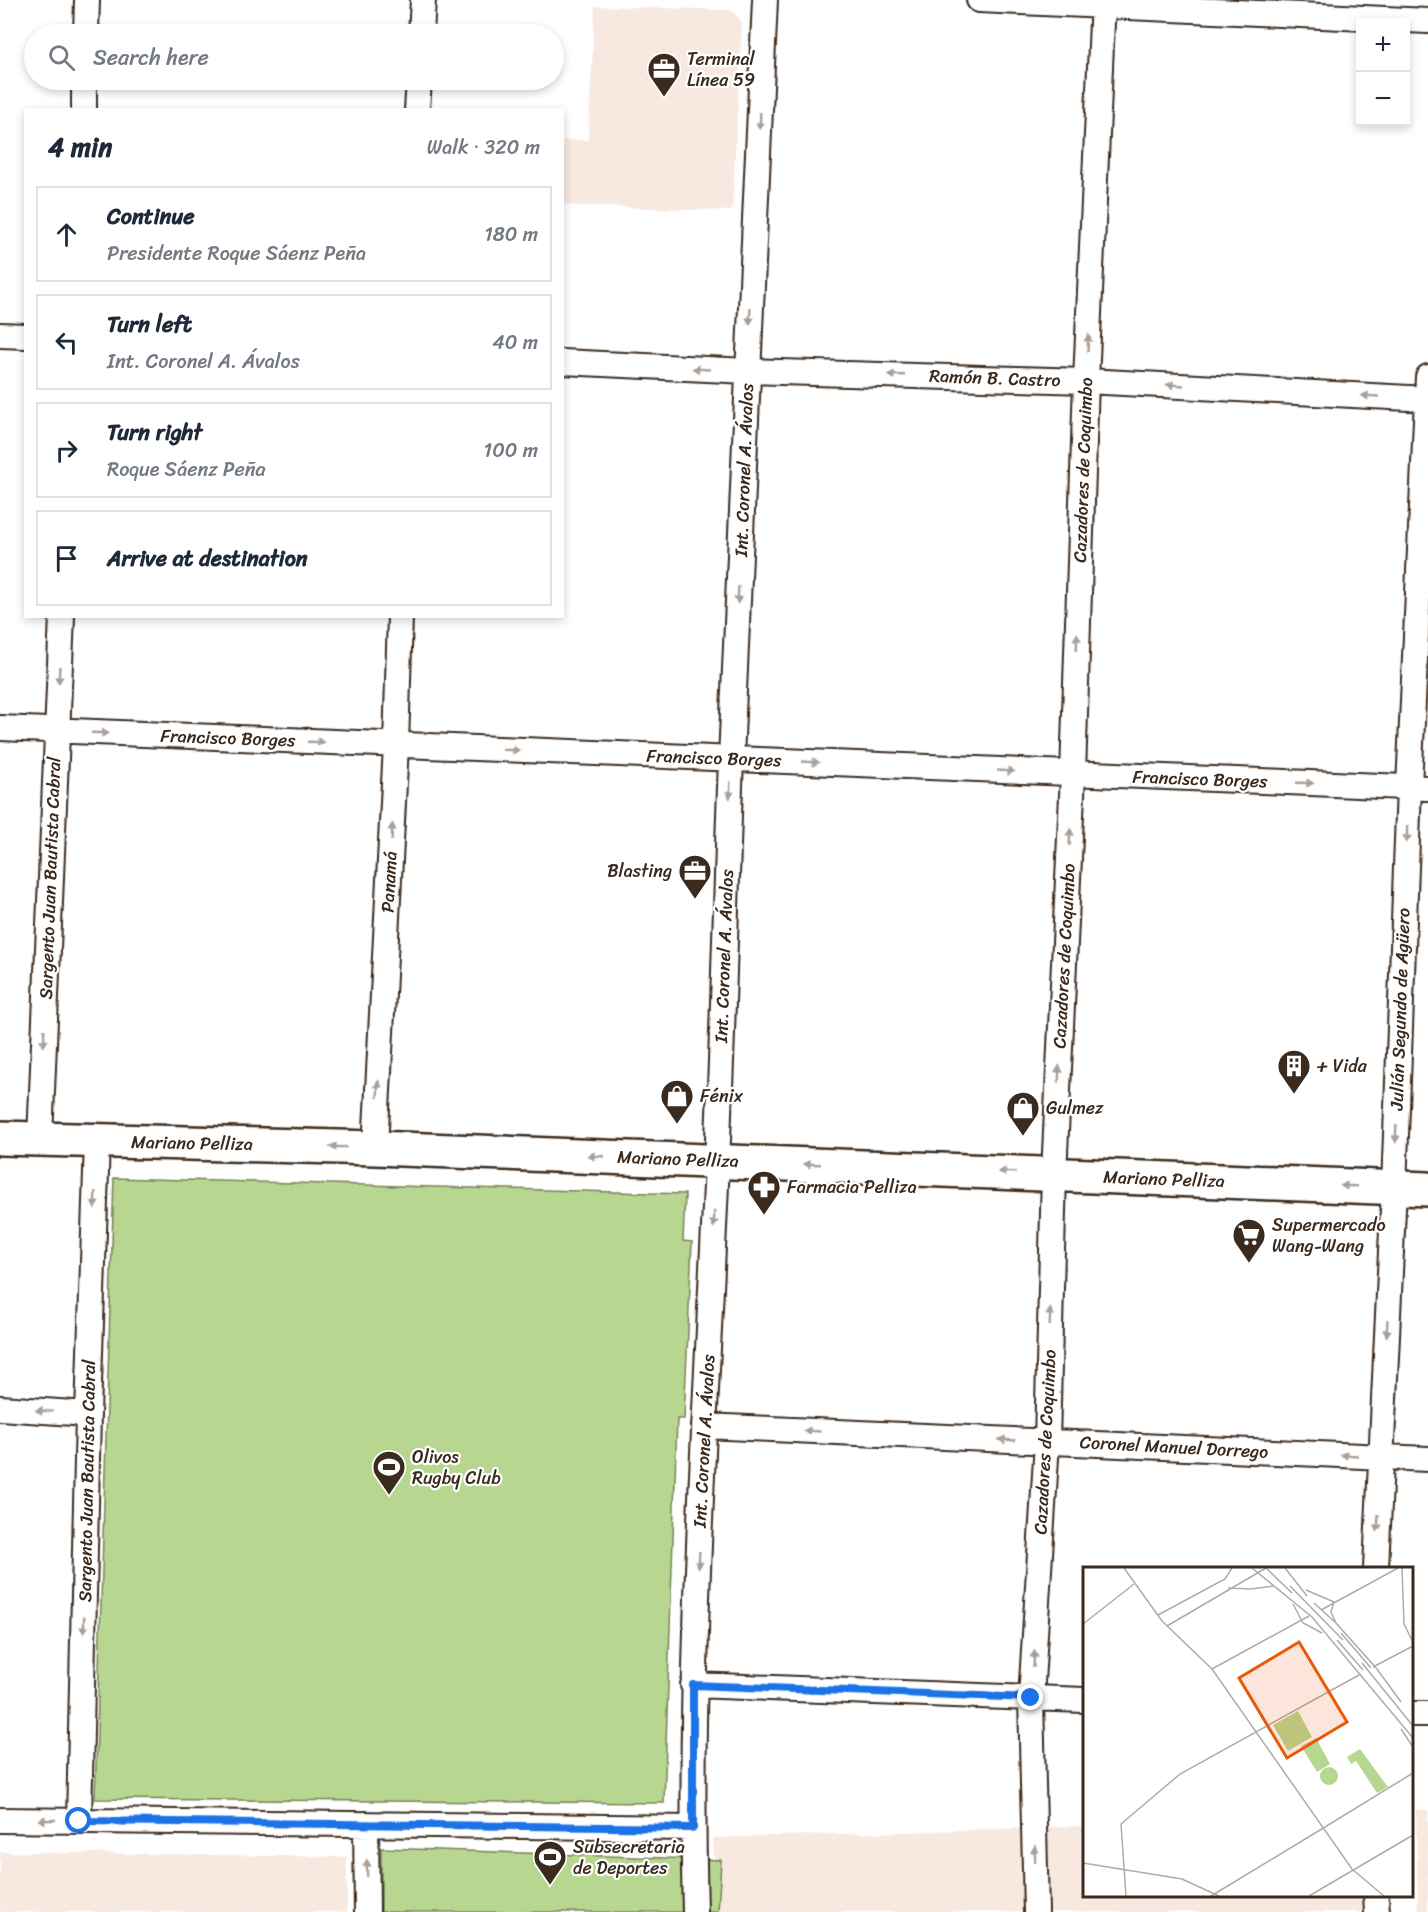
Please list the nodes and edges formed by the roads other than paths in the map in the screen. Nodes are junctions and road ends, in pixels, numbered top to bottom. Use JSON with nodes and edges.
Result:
{"nodes":[{"id":1,"x":87,"y":0,"type":"edge"},
{"id":2,"x":423,"y":0,"type":"edge"},
{"id":3,"x":765,"y":0,"type":"edge"},
{"id":4,"x":979,"y":0,"type":"edge"},
{"id":5,"x":1102,"y":2,"type":"edge"},
{"id":6,"x":1428,"y":21,"type":"edge"},
{"id":7,"x":86,"y":24,"type":"edge"},
{"id":8,"x":422,"y":24,"type":"edge"},
{"id":9,"x":84,"y":90,"type":"edge"},
{"id":10,"x":418,"y":90,"type":"edge"},
{"id":11,"x":84,"y":108,"type":"edge"},
{"id":12,"x":417,"y":108,"type":"edge"},
{"id":13,"x":0,"y":334,"type":"edge"},
{"id":14,"x":24,"y":336,"type":"edge"},
{"id":15,"x":564,"y":362,"type":"edge"},
{"id":16,"x":748,"y":371,"type":"junction"},
{"id":17,"x":1428,"y":377,"type":"edge"},
{"id":18,"x":1086,"y":381,"type":"junction"},
{"id":19,"x":1428,"y":399,"type":"edge"},
{"id":20,"x":62,"y":618,"type":"edge"},
{"id":21,"x":400,"y":618,"type":"edge"},
{"id":22,"x":0,"y":728,"type":"edge"},
{"id":23,"x":57,"y":731,"type":"junction"},
{"id":24,"x":396,"y":745,"type":"junction"},
{"id":25,"x":731,"y":758,"type":"junction"},
{"id":26,"x":1073,"y":774,"type":"junction"},
{"id":27,"x":1418,"y":788,"type":"edge"},
{"id":28,"x":0,"y":1138,"type":"edge"},
{"id":29,"x":40,"y":1139,"type":"junction"},
{"id":30,"x":98,"y":1141,"type":"junction"},
{"id":31,"x":375,"y":1148,"type":"junction"},
{"id":32,"x":717,"y":1160,"type":"junction"},
{"id":33,"x":1054,"y":1174,"type":"junction"},
{"id":34,"x":1394,"y":1188,"type":"junction"},
{"id":35,"x":1428,"y":1189,"type":"edge"},
{"id":36,"x":0,"y":1408,"type":"edge"},
{"id":37,"x":88,"y":1414,"type":"junction"},
{"id":38,"x":704,"y":1426,"type":"junction"},
{"id":39,"x":1047,"y":1442,"type":"junction"},
{"id":40,"x":1381,"y":1457,"type":"junction"},
{"id":41,"x":1428,"y":1459,"type":"edge"},
{"id":42,"x":1376,"y":1567,"type":"edge"},
{"id":43,"x":693,"y":1685,"type":"junction"},
{"id":44,"x":1031,"y":1698,"type":"junction"},
{"id":45,"x":1083,"y":1700,"type":"edge"},
{"id":46,"x":1413,"y":1713,"type":"edge"},
{"id":47,"x":1428,"y":1714,"type":"edge"},
{"id":48,"x":0,"y":1820,"type":"edge"},
{"id":49,"x":79,"y":1821,"type":"junction"},
{"id":50,"x":366,"y":1824,"type":"junction"},
{"id":51,"x":693,"y":1828,"type":"junction"},
{"id":52,"x":1376,"y":1897,"type":"edge"},
{"id":53,"x":368,"y":1912,"type":"edge"},
{"id":54,"x":695,"y":1912,"type":"edge"},
{"id":55,"x":1036,"y":1912,"type":"edge"},
{"id":56,"x":1377,"y":1912,"type":"edge"}],
"edges":[{"from":1,"to":7,"type":"street"},
{"from":2,"to":8,"type":"street"},
{"from":3,"to":16,"type":"street","name":"Int. Coronel A. Ávalos","one_way":true},
{"from":4,"to":5,"type":"street"},
{"from":5,"to":6,"type":"street"},
{"from":18,"to":5,"type":"street","name":"Cazadores de Coquimbo","one_way":true},
{"from":9,"to":11,"type":"street"},
{"from":10,"to":12,"type":"street"},
{"from":13,"to":14,"type":"street"},
{"from":16,"to":15,"type":"street","name":"Ramón B. Castro","one_way":true},
{"from":18,"to":16,"type":"street","name":"Ramón B. Castro","one_way":true},
{"from":16,"to":25,"type":"street","name":"Int. Coronel A. Ávalos","one_way":true},
{"from":17,"to":19,"type":"street","name":"Julián Segundo de Agüero"},
{"from":19,"to":18,"type":"street","name":"Ramón B. Castro","one_way":true},
{"from":26,"to":18,"type":"street","name":"Cazadores de Coquimbo","one_way":true},
{"from":19,"to":27,"type":"street","name":"Julián Segundo de Agüero"},
{"from":20,"to":23,"type":"street","name":"Sargento Juan Bautista Cabral","one_way":true},
{"from":21,"to":24,"type":"street","name":"Panamá"},
{"from":22,"to":23,"type":"street","name":"Francisco Borges"},
{"from":23,"to":24,"type":"street","name":"Francisco Borges","one_way":true},
{"from":23,"to":29,"type":"street","name":"Sargento Juan Bautista Cabral","one_way":true},
{"from":24,"to":25,"type":"street","name":"Francisco Borges","one_way":true},
{"from":31,"to":24,"type":"street","name":"Panamá","one_way":true},
{"from":25,"to":26,"type":"street","name":"Francisco Borges","one_way":true},
{"from":25,"to":32,"type":"street","name":"Int. Coronel A. Ávalos","one_way":true},
{"from":26,"to":27,"type":"street","name":"Francisco Borges","one_way":true},
{"from":33,"to":26,"type":"street","name":"Cazadores de Coquimbo","one_way":true},
{"from":27,"to":34,"type":"street","name":"Julián Segundo de Agüero","one_way":true},
{"from":28,"to":29,"type":"street","name":"Mariano Pelliza"},
{"from":29,"to":30,"type":"street","name":"Mariano Pelliza"},
{"from":31,"to":30,"type":"street","name":"Mariano Pelliza","one_way":true},
{"from":30,"to":37,"type":"street","name":"Sargento Juan Bautista Cabral","one_way":true},
{"from":32,"to":31,"type":"street","name":"Mariano Pelliza","one_way":true},
{"from":33,"to":32,"type":"street","name":"Mariano Pelliza","one_way":true},
{"from":32,"to":38,"type":"street","name":"Int. Coronel A. Ávalos","one_way":true},
{"from":34,"to":33,"type":"street","name":"Mariano Pelliza","one_way":true},
{"from":39,"to":33,"type":"street","name":"Cazadores de Coquimbo","one_way":true},
{"from":34,"to":35,"type":"street","name":"Mariano Pelliza"},
{"from":34,"to":40,"type":"street","name":"Julián Segundo de Agüero","one_way":true},
{"from":37,"to":36,"type":"street","one_way":true},
{"from":37,"to":49,"type":"street","name":"Sargento Juan Bautista Cabral","one_way":true},
{"from":39,"to":38,"type":"street","name":"Coronel Manuel Dorrego","one_way":true},
{"from":38,"to":43,"type":"street","name":"Int. Coronel A. Ávalos","one_way":true},
{"from":40,"to":39,"type":"street","name":"Coronel Manuel Dorrego","one_way":true},
{"from":44,"to":39,"type":"street","name":"Cazadores de Coquimbo","one_way":true},
{"from":40,"to":41,"type":"street","name":"Coronel Manuel Dorrego"},
{"from":40,"to":42,"type":"street","name":"Julián Segundo de Agüero","one_way":true},
{"from":43,"to":44,"type":"street"},
{"from":43,"to":51,"type":"street","name":"Int. Coronel A. Ávalos"},
{"from":44,"to":45,"type":"street"},
{"from":55,"to":44,"type":"street","name":"Cazadores de Coquimbo","one_way":true},
{"from":46,"to":47,"type":"street"},
{"from":49,"to":48,"type":"street","one_way":true},
{"from":49,"to":50,"type":"street"},
{"from":50,"to":51,"type":"street"},
{"from":53,"to":50,"type":"street","one_way":true},
{"from":51,"to":54,"type":"street","name":"Int. Coronel A. Ávalos"},
{"from":52,"to":56,"type":"street"}]}
